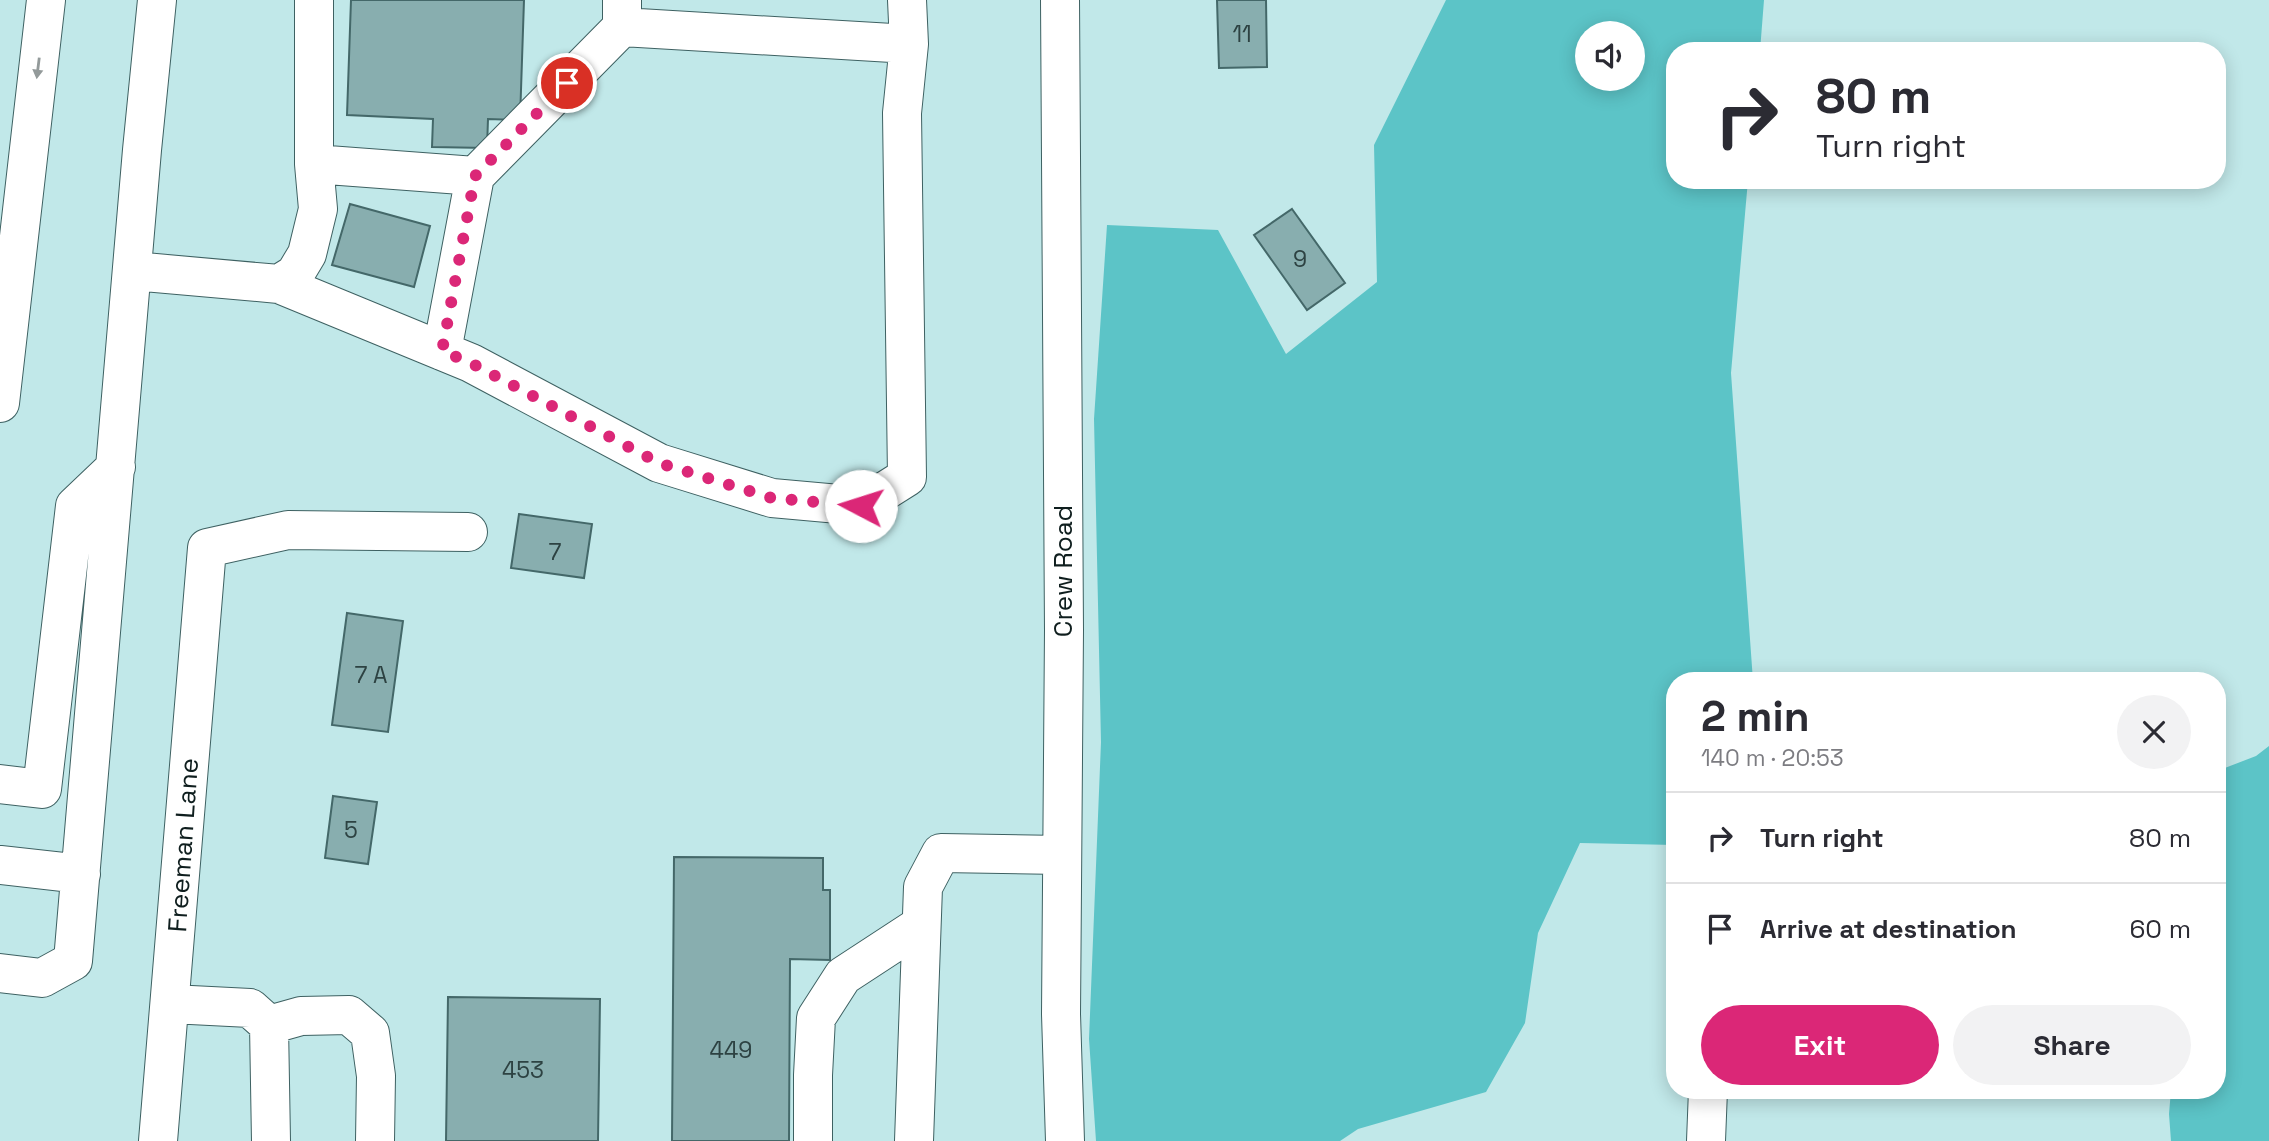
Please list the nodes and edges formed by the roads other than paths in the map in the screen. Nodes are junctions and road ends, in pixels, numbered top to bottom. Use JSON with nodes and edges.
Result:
{"nodes":[{"id":1,"x":46,"y":0,"type":"edge"},
{"id":2,"x":157,"y":0,"type":"edge"},
{"id":3,"x":314,"y":0,"type":"edge"},
{"id":4,"x":907,"y":0,"type":"edge"},
{"id":5,"x":1060,"y":0,"type":"edge"},
{"id":6,"x":622,"y":14,"type":"edge"},
{"id":7,"x":909,"y":44,"type":"junction"},
{"id":8,"x":314,"y":164,"type":"junction"},
{"id":9,"x":475,"y":176,"type":"junction"},
{"id":10,"x":133,"y":271,"type":"junction"},
{"id":11,"x":279,"y":284,"type":"junction"},
{"id":12,"x":442,"y":351,"type":"junction"},
{"id":13,"x":0,"y":403,"type":"edge"},
{"id":14,"x":116,"y":467,"type":"junction"},
{"id":15,"x":468,"y":532,"type":"dead end"},
{"id":16,"x":0,"y":783,"type":"edge"},
{"id":17,"x":1062,"y":855,"type":"junction"},
{"id":18,"x":0,"y":864,"type":"edge"},
{"id":19,"x":81,"y":874,"type":"junction"},
{"id":20,"x":921,"y":925,"type":"junction"},
{"id":21,"x":0,"y":972,"type":"edge"},
{"id":22,"x":171,"y":1003,"type":"junction"},
{"id":23,"x":269,"y":1025,"type":"junction"},
{"id":24,"x":1708,"y":1099,"type":"edge"},
{"id":25,"x":158,"y":1141,"type":"edge"},
{"id":26,"x":271,"y":1141,"type":"edge"},
{"id":27,"x":375,"y":1141,"type":"edge"},
{"id":28,"x":813,"y":1141,"type":"edge"},
{"id":29,"x":914,"y":1141,"type":"edge"},
{"id":30,"x":1065,"y":1141,"type":"edge"},
{"id":31,"x":1706,"y":1141,"type":"edge"}],
"edges":[{"from":1,"to":13,"type":"street","one_way":true},
{"from":2,"to":10,"type":"street"},
{"from":3,"to":8,"type":"street"},
{"from":4,"to":7,"type":"street"},
{"from":5,"to":17,"type":"street","name":"Crew Road"},
{"from":6,"to":7,"type":"street"},
{"from":6,"to":9,"type":"street"},
{"from":7,"to":12,"type":"street"},
{"from":8,"to":9,"type":"street"},
{"from":8,"to":11,"type":"street"},
{"from":9,"to":12,"type":"street"},
{"from":10,"to":11,"type":"street"},
{"from":10,"to":14,"type":"street"},
{"from":11,"to":12,"type":"street"},
{"from":14,"to":16,"type":"street"},
{"from":14,"to":19,"type":"street"},
{"from":15,"to":22,"type":"street","name":"Freeman Lane"},
{"from":17,"to":20,"type":"street"},
{"from":17,"to":30,"type":"street","name":"Crew Road"},
{"from":18,"to":19,"type":"street"},
{"from":19,"to":21,"type":"street"},
{"from":20,"to":28,"type":"street"},
{"from":20,"to":29,"type":"street"},
{"from":22,"to":23,"type":"street"},
{"from":22,"to":25,"type":"street","name":"Freeman Lane"},
{"from":23,"to":26,"type":"street"},
{"from":23,"to":27,"type":"street"},
{"from":24,"to":31,"type":"street"}]}
